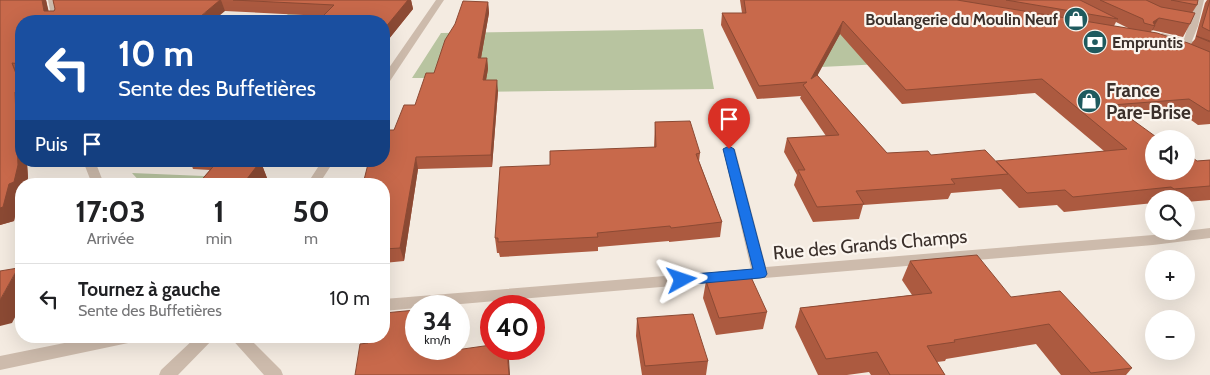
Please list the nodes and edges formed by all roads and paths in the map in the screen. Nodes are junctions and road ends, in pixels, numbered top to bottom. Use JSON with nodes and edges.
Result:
{"nodes":[{"id":1,"x":52,"y":0,"type":"edge"},
{"id":2,"x":440,"y":0,"type":"edge"},
{"id":3,"x":1200,"y":0,"type":"edge"},
{"id":4,"x":55,"y":15,"type":"edge"},
{"id":5,"x":1162,"y":24,"type":"edge"},
{"id":6,"x":1183,"y":46,"type":"junction"},
{"id":7,"x":1210,"y":51,"type":"edge"},
{"id":8,"x":1190,"y":54,"type":"edge"},
{"id":9,"x":390,"y":73,"type":"edge"},
{"id":10,"x":729,"y":149,"type":"dead end"},
{"id":11,"x":324,"y":167,"type":"edge"},
{"id":12,"x":317,"y":178,"type":"edge"},
{"id":13,"x":1210,"y":233,"type":"edge"},
{"id":14,"x":760,"y":274,"type":"junction"},
{"id":15,"x":390,"y":305,"type":"edge"},
{"id":16,"x":99,"y":343,"type":"edge"},
{"id":17,"x":201,"y":343,"type":"edge"},
{"id":18,"x":244,"y":343,"type":"edge"},
{"id":19,"x":0,"y":363,"type":"edge"},
{"id":20,"x":167,"y":375,"type":"edge"},
{"id":21,"x":275,"y":375,"type":"edge"}],
"edges":[{"from":1,"to":4,"type":"street"},
{"from":2,"to":9,"type":"street"},
{"from":3,"to":6,"type":"street"},
{"from":5,"to":6,"type":"street"},
{"from":6,"to":7,"type":"street"},
{"from":6,"to":8,"type":"street"},
{"from":10,"to":14,"type":"street"},
{"from":11,"to":12,"type":"street"},
{"from":13,"to":14,"type":"street","name":"Rue des Grands Champs"},
{"from":14,"to":15,"type":"street","name":"Rue des Grands Champs"},
{"from":16,"to":19,"type":"street"},
{"from":17,"to":20,"type":"street"},
{"from":18,"to":21,"type":"street"}]}
